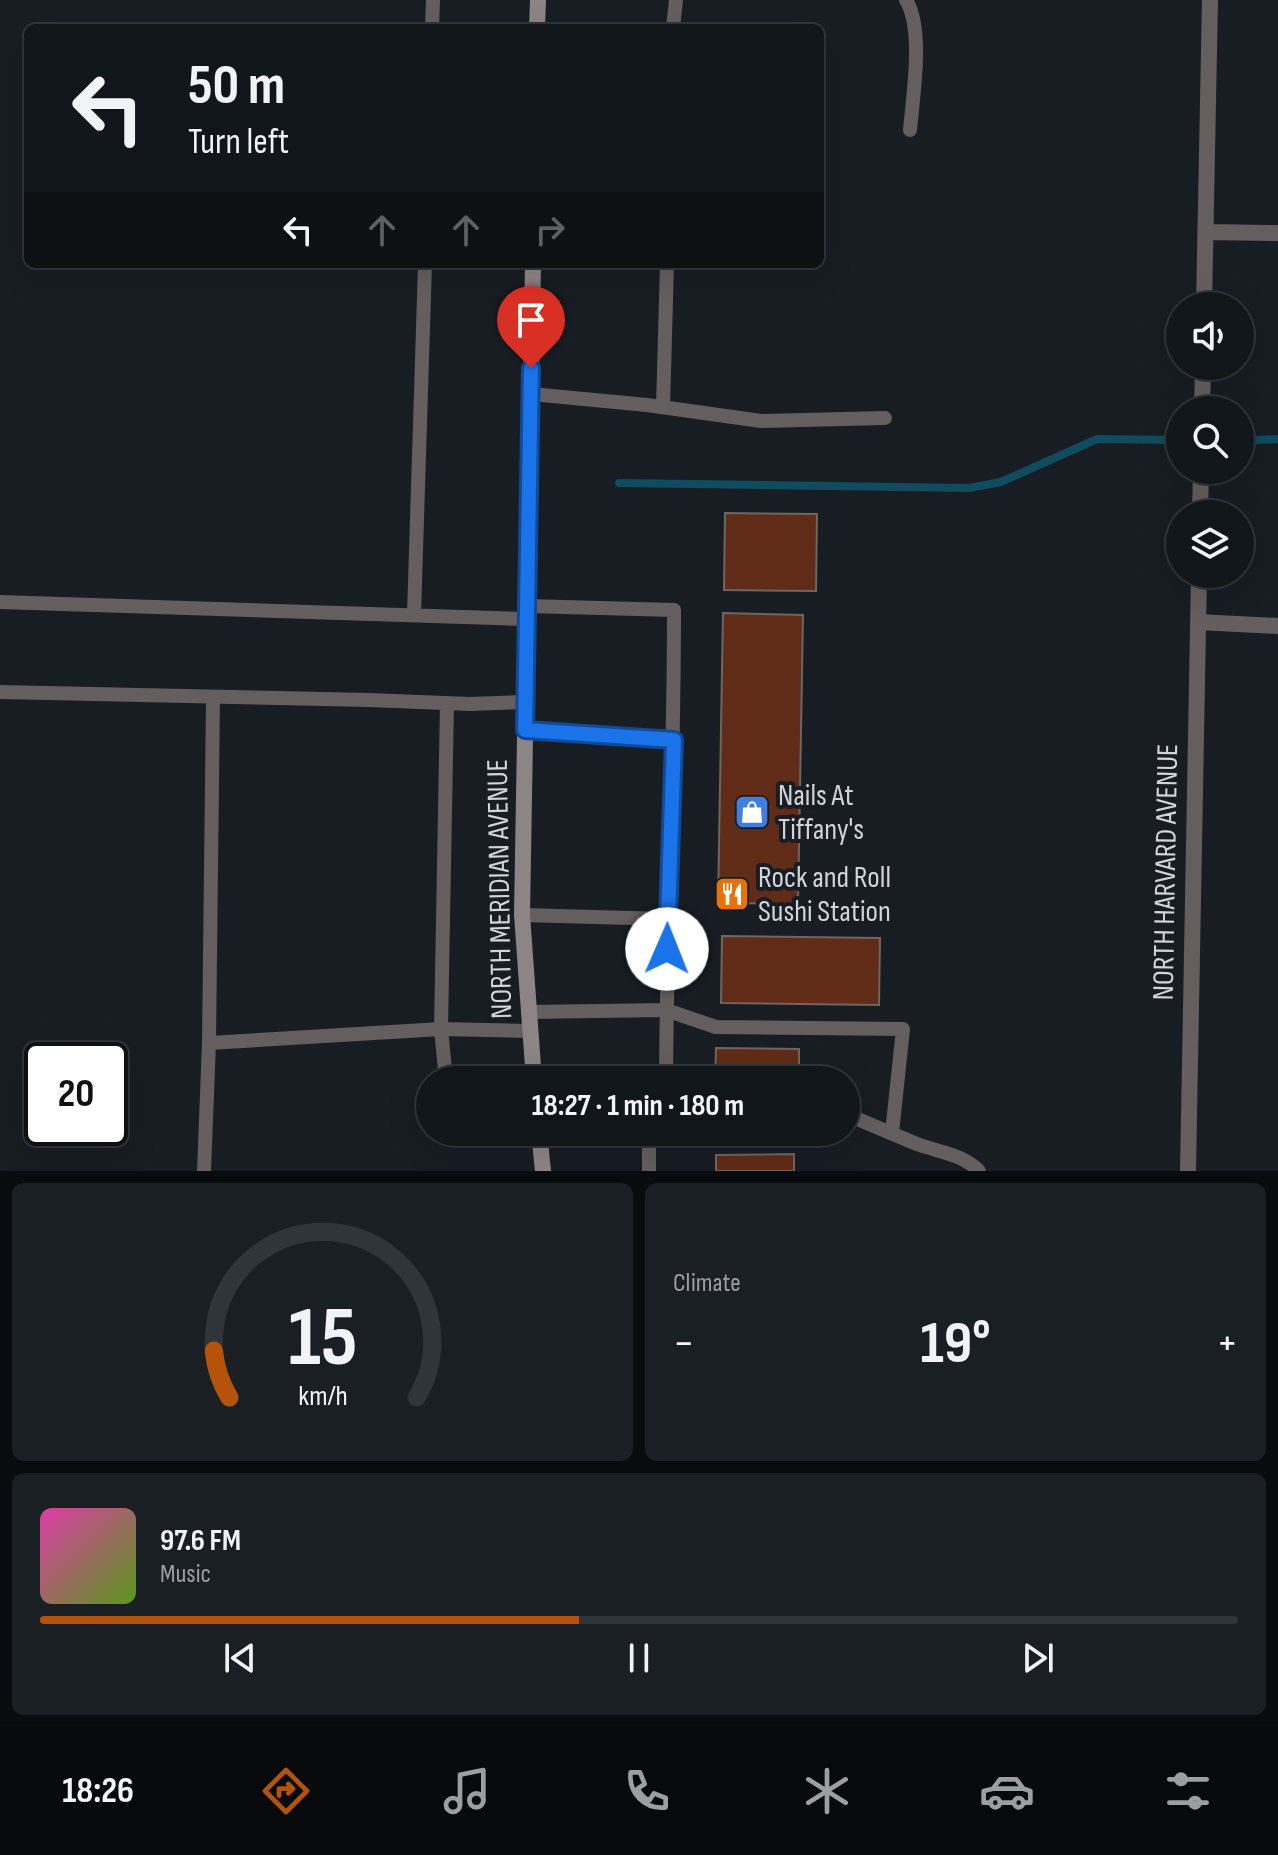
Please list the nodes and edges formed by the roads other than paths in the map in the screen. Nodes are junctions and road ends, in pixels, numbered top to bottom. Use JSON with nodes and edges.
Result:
{"nodes":[{"id":1,"x":433,"y":0,"type":"edge"},
{"id":2,"x":538,"y":0,"type":"edge"},
{"id":3,"x":676,"y":0,"type":"edge"},
{"id":4,"x":906,"y":0,"type":"edge"},
{"id":5,"x":1210,"y":0,"type":"edge"},
{"id":6,"x":432,"y":24,"type":"edge"},
{"id":7,"x":537,"y":24,"type":"edge"},
{"id":8,"x":673,"y":24,"type":"edge"},
{"id":9,"x":910,"y":130,"type":"dead end"},
{"id":10,"x":1206,"y":232,"type":"junction"},
{"id":11,"x":1278,"y":233,"type":"edge"},
{"id":12,"x":425,"y":268,"type":"edge"},
{"id":13,"x":533,"y":268,"type":"edge"},
{"id":14,"x":667,"y":268,"type":"edge"},
{"id":15,"x":1204,"y":292,"type":"edge"},
{"id":16,"x":531,"y":394,"type":"junction"},
{"id":17,"x":663,"y":407,"type":"junction"},
{"id":18,"x":885,"y":418,"type":"dead end"},
{"id":19,"x":1199,"y":588,"type":"edge"},
{"id":20,"x":0,"y":602,"type":"edge"},
{"id":21,"x":527,"y":613,"type":"junction"},
{"id":22,"x":414,"y":615,"type":"junction"},
{"id":23,"x":1198,"y":622,"type":"junction"},
{"id":24,"x":1278,"y":626,"type":"edge"},
{"id":25,"x":0,"y":692,"type":"edge"},
{"id":26,"x":213,"y":697,"type":"junction"},
{"id":27,"x":525,"y":702,"type":"junction"},
{"id":28,"x":447,"y":703,"type":"junction"},
{"id":29,"x":525,"y":730,"type":"junction"},
{"id":30,"x":674,"y":740,"type":"junction"},
{"id":31,"x":522,"y":915,"type":"junction"},
{"id":32,"x":667,"y":919,"type":"junction"},
{"id":33,"x":666,"y":1010,"type":"junction"},
{"id":34,"x":528,"y":1012,"type":"junction"},
{"id":35,"x":441,"y":1029,"type":"junction"},
{"id":36,"x":529,"y":1031,"type":"junction"},
{"id":37,"x":209,"y":1043,"type":"junction"},
{"id":38,"x":445,"y":1066,"type":"edge"},
{"id":39,"x":533,"y":1066,"type":"edge"},
{"id":40,"x":666,"y":1066,"type":"edge"},
{"id":41,"x":860,"y":1120,"type":"edge"},
{"id":42,"x":892,"y":1133,"type":"junction"},
{"id":43,"x":540,"y":1146,"type":"edge"},
{"id":44,"x":649,"y":1146,"type":"edge"},
{"id":45,"x":204,"y":1171,"type":"edge"},
{"id":46,"x":543,"y":1171,"type":"edge"},
{"id":47,"x":649,"y":1171,"type":"edge"},
{"id":48,"x":979,"y":1171,"type":"edge"},
{"id":49,"x":1188,"y":1171,"type":"edge"}],
"edges":[{"from":1,"to":6,"type":"lane"},
{"from":2,"to":7,"type":"main road"},
{"from":3,"to":8,"type":"lane"},
{"from":4,"to":9,"type":"lane"},
{"from":5,"to":10,"type":"street"},
{"from":10,"to":11,"type":"street"},
{"from":10,"to":15,"type":"street"},
{"from":12,"to":22,"type":"lane"},
{"from":13,"to":16,"type":"main road","name":"NORTH MERIDIAN AVENUE"},
{"from":14,"to":17,"type":"lane"},
{"from":16,"to":17,"type":"lane"},
{"from":16,"to":21,"type":"main road","name":"NORTH MERIDIAN AVENUE"},
{"from":17,"to":18,"type":"lane"},
{"from":19,"to":23,"type":"street","name":"NORTH HARVARD AVENUE"},
{"from":20,"to":22,"type":"lane"},
{"from":21,"to":22,"type":"lane"},
{"from":21,"to":27,"type":"main road","name":"NORTH MERIDIAN AVENUE"},
{"from":21,"to":30,"type":"lane"},
{"from":23,"to":24,"type":"street"},
{"from":23,"to":49,"type":"street","name":"NORTH HARVARD AVENUE"},
{"from":25,"to":26,"type":"lane"},
{"from":26,"to":28,"type":"lane"},
{"from":26,"to":37,"type":"lane"},
{"from":27,"to":28,"type":"lane"},
{"from":27,"to":29,"type":"main road","name":"NORTH MERIDIAN AVENUE"},
{"from":28,"to":35,"type":"lane"},
{"from":29,"to":30,"type":"lane"},
{"from":29,"to":31,"type":"main road","name":"NORTH MERIDIAN AVENUE"},
{"from":30,"to":32,"type":"lane"},
{"from":31,"to":32,"type":"lane"},
{"from":31,"to":34,"type":"main road","name":"NORTH MERIDIAN AVENUE"},
{"from":32,"to":33,"type":"lane"},
{"from":33,"to":34,"type":"lane"},
{"from":33,"to":40,"type":"lane"},
{"from":33,"to":42,"type":"lane"},
{"from":34,"to":36,"type":"main road","name":"NORTH MERIDIAN AVENUE"},
{"from":35,"to":36,"type":"lane"},
{"from":35,"to":37,"type":"lane"},
{"from":35,"to":38,"type":"lane"},
{"from":36,"to":39,"type":"main road","name":"NORTH MERIDIAN AVENUE"},
{"from":37,"to":45,"type":"lane"},
{"from":41,"to":42,"type":"lane"},
{"from":42,"to":48,"type":"lane"},
{"from":43,"to":46,"type":"main road"},
{"from":44,"to":47,"type":"lane"}]}
